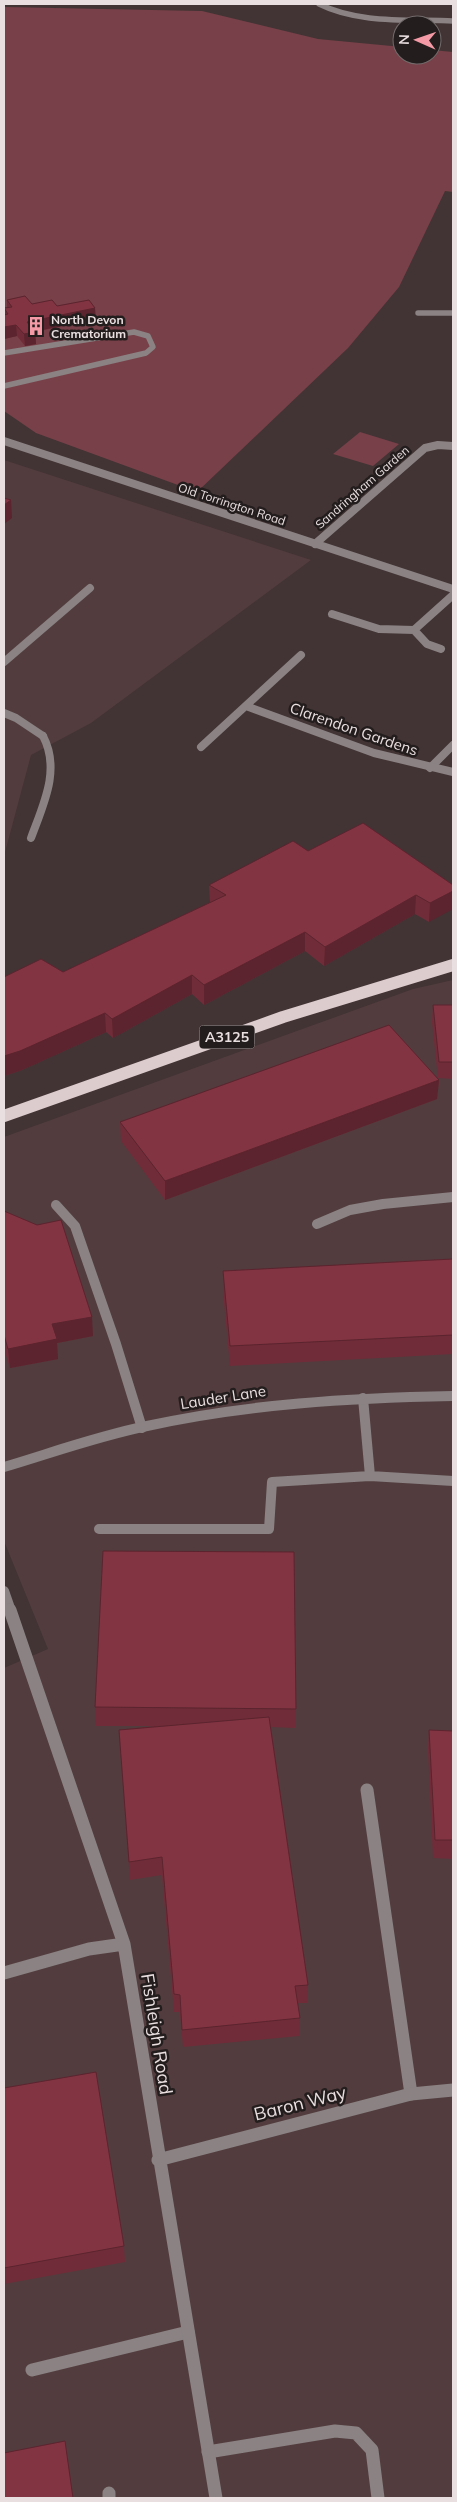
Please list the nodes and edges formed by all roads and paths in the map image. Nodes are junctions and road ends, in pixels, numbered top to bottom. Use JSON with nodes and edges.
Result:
{"nodes":[{"id":1,"x":319,"y":4,"type":"edge"},
{"id":2,"x":453,"y":21,"type":"edge"},
{"id":3,"x":418,"y":313,"type":"dead end"},
{"id":4,"x":453,"y":313,"type":"edge"},
{"id":5,"x":4,"y":354,"type":"edge"},
{"id":6,"x":4,"y":386,"type":"edge"},
{"id":7,"x":4,"y":441,"type":"edge"},
{"id":8,"x":453,"y":446,"type":"edge"},
{"id":9,"x":315,"y":544,"type":"junction"},
{"id":10,"x":90,"y":588,"type":"dead end"},
{"id":11,"x":453,"y":589,"type":"edge"},
{"id":12,"x":453,"y":595,"type":"edge"},
{"id":13,"x":332,"y":614,"type":"dead end"},
{"id":14,"x":414,"y":630,"type":"junction"},
{"id":15,"x":440,"y":649,"type":"dead end"},
{"id":16,"x":301,"y":656,"type":"dead end"},
{"id":17,"x":4,"y":662,"type":"edge"},
{"id":18,"x":246,"y":706,"type":"junction"},
{"id":19,"x":4,"y":713,"type":"edge"},
{"id":20,"x":453,"y":745,"type":"edge"},
{"id":21,"x":201,"y":747,"type":"dead end"},
{"id":22,"x":430,"y":768,"type":"junction"},
{"id":23,"x":453,"y":772,"type":"edge"},
{"id":24,"x":31,"y":838,"type":"dead end"},
{"id":25,"x":453,"y":966,"type":"edge"},
{"id":26,"x":4,"y":1116,"type":"edge"},
{"id":27,"x":453,"y":1197,"type":"edge"},
{"id":28,"x":56,"y":1205,"type":"dead end"},
{"id":29,"x":317,"y":1224,"type":"dead end"},
{"id":30,"x":453,"y":1396,"type":"edge"},
{"id":31,"x":363,"y":1398,"type":"junction"},
{"id":32,"x":142,"y":1428,"type":"junction"},
{"id":33,"x":4,"y":1467,"type":"edge"},
{"id":34,"x":370,"y":1476,"type":"junction"},
{"id":35,"x":453,"y":1481,"type":"edge"},
{"id":36,"x":99,"y":1529,"type":"dead end"},
{"id":37,"x":4,"y":1590,"type":"edge"},
{"id":38,"x":9,"y":1618,"type":"edge"},
{"id":39,"x":368,"y":1790,"type":"dead end"},
{"id":40,"x":124,"y":1944,"type":"junction"},
{"id":41,"x":4,"y":1972,"type":"edge"},
{"id":42,"x":453,"y":2090,"type":"edge"},
{"id":43,"x":411,"y":2094,"type":"junction"},
{"id":44,"x":158,"y":2160,"type":"junction"},
{"id":45,"x":188,"y":2332,"type":"junction"},
{"id":46,"x":32,"y":2370,"type":"dead end"},
{"id":47,"x":208,"y":2452,"type":"junction"},
{"id":48,"x":216,"y":2498,"type":"edge"},
{"id":49,"x":378,"y":2498,"type":"edge"}],
"edges":[{"from":1,"to":2,"type":"street"},
{"from":3,"to":4,"type":"street"},
{"from":5,"to":6,"type":"street"},
{"from":7,"to":9,"type":"street","name":"Old Torrington Road"},
{"from":8,"to":9,"type":"street","name":"Sandringham Garden"},
{"from":9,"to":11,"type":"street","name":"Old Torrington Road"},
{"from":10,"to":17,"type":"street"},
{"from":12,"to":14,"type":"street"},
{"from":13,"to":14,"type":"street"},
{"from":14,"to":15,"type":"street"},
{"from":16,"to":18,"type":"street"},
{"from":18,"to":21,"type":"street"},
{"from":18,"to":22,"type":"street","name":"Clarendon Gardens"},
{"from":19,"to":24,"type":"street"},
{"from":20,"to":22,"type":"street"},
{"from":22,"to":23,"type":"street","name":"Clarendon Gardens"},
{"from":25,"to":26,"type":"main road","number":"A3125"},
{"from":27,"to":29,"type":"street"},
{"from":28,"to":32,"type":"street"},
{"from":30,"to":31,"type":"street","name":"Lauder Lane"},
{"from":31,"to":32,"type":"street","name":"Lauder Lane"},
{"from":31,"to":34,"type":"street"},
{"from":32,"to":33,"type":"street","name":"Lauder Lane"},
{"from":34,"to":35,"type":"street"},
{"from":34,"to":36,"type":"street"},
{"from":37,"to":38,"type":"street","name":"Fishleigh Road"},
{"from":38,"to":40,"type":"street","name":"Fishleigh Road"},
{"from":39,"to":43,"type":"street"},
{"from":40,"to":41,"type":"street"},
{"from":40,"to":44,"type":"street","name":"Fishleigh Road"},
{"from":42,"to":43,"type":"street","name":"Baron Way"},
{"from":43,"to":44,"type":"street","name":"Baron Way"},
{"from":44,"to":45,"type":"street","name":"Fishleigh Road"},
{"from":45,"to":46,"type":"street"},
{"from":45,"to":47,"type":"street","name":"Fishleigh Road"},
{"from":47,"to":48,"type":"street","name":"Fishleigh Road"},
{"from":47,"to":49,"type":"street"}]}
